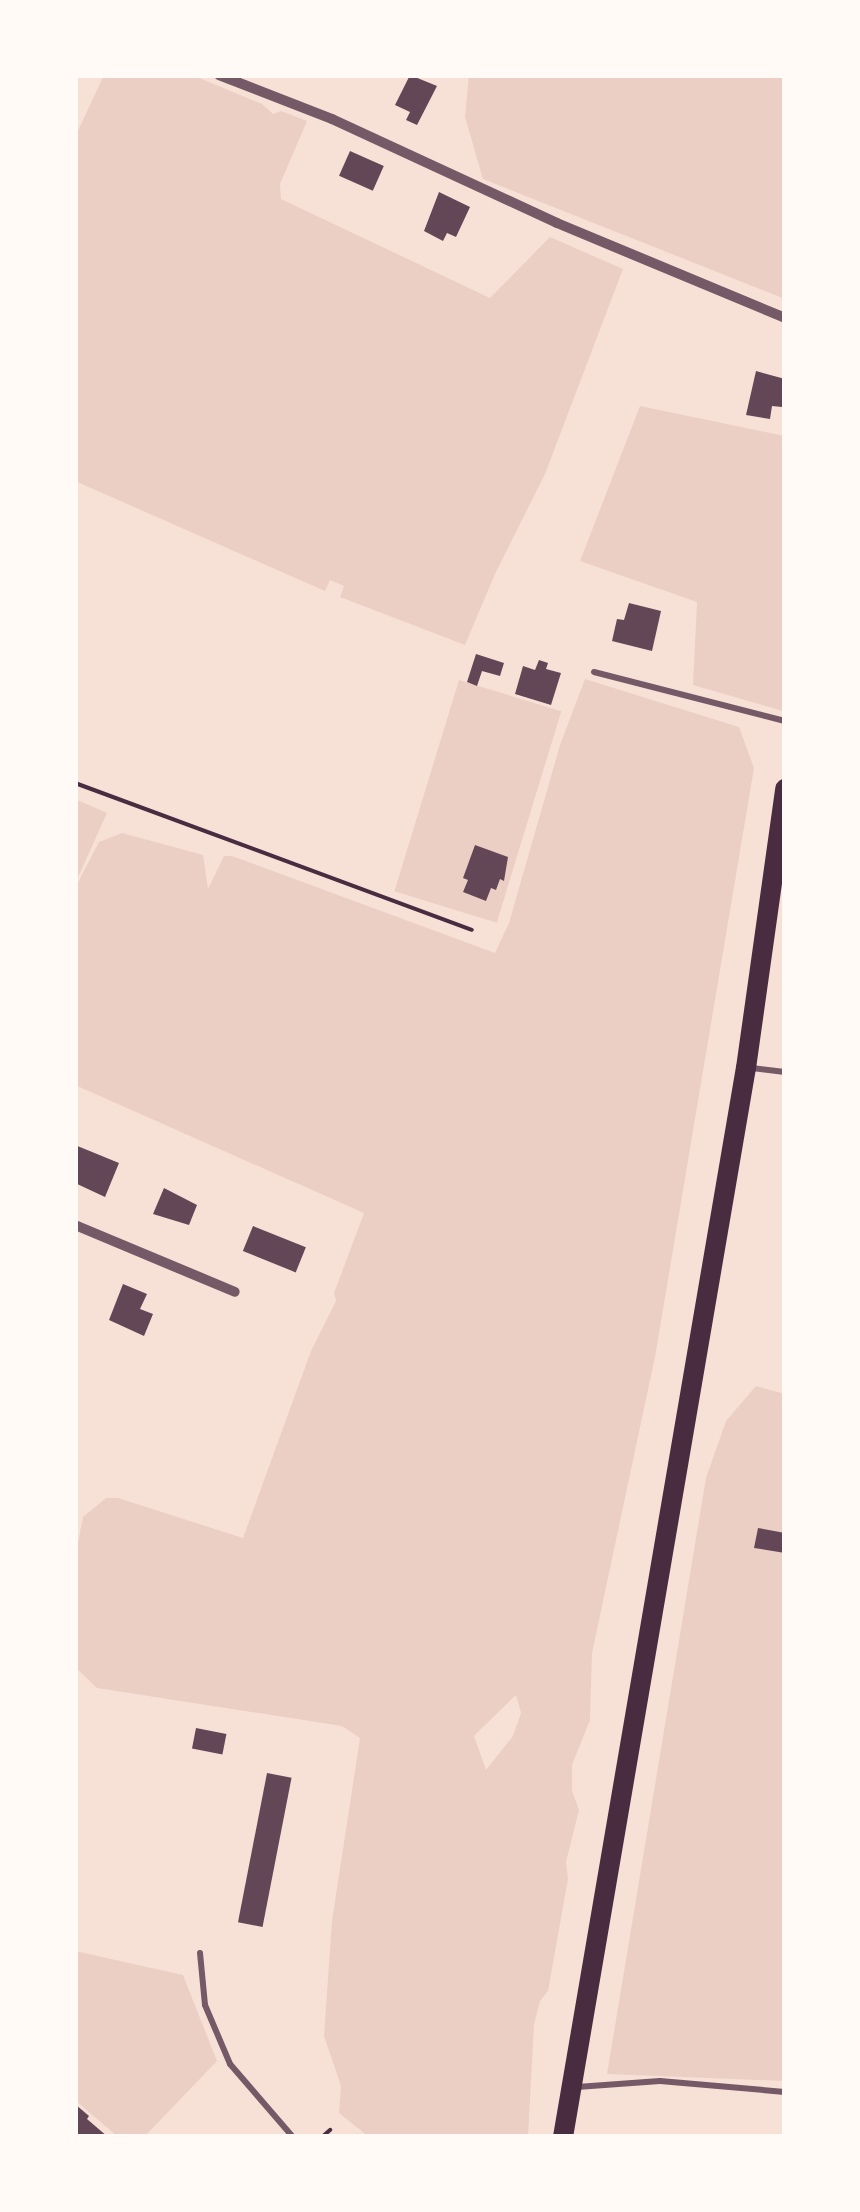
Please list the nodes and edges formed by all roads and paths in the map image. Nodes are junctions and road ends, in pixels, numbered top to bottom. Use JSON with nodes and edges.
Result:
{"nodes":[{"id":1,"x":219,"y":75,"type":"edge"},
{"id":2,"x":785,"y":318,"type":"edge"},
{"id":3,"x":594,"y":672,"type":"dead end"},
{"id":4,"x":785,"y":722,"type":"edge"},
{"id":5,"x":75,"y":783,"type":"edge"},
{"id":6,"x":785,"y":789,"type":"edge"},
{"id":7,"x":472,"y":930,"type":"dead end"},
{"id":8,"x":746,"y":1068,"type":"junction"},
{"id":9,"x":785,"y":1072,"type":"edge"},
{"id":10,"x":75,"y":1224,"type":"edge"},
{"id":11,"x":235,"y":1292,"type":"dead end"},
{"id":12,"x":200,"y":1953,"type":"dead end"},
{"id":13,"x":572,"y":2088,"type":"junction"},
{"id":14,"x":785,"y":2092,"type":"edge"},
{"id":15,"x":330,"y":2130,"type":"dead end"},
{"id":16,"x":293,"y":2137,"type":"edge"},
{"id":17,"x":322,"y":2137,"type":"edge"},
{"id":18,"x":563,"y":2137,"type":"edge"}],
"edges":[{"from":1,"to":2,"type":"street"},
{"from":3,"to":4,"type":"lane"},
{"from":5,"to":7,"type":"path"},
{"from":6,"to":8,"type":"main road"},
{"from":8,"to":9,"type":"lane"},
{"from":8,"to":13,"type":"main road"},
{"from":10,"to":11,"type":"street"},
{"from":12,"to":16,"type":"lane"},
{"from":13,"to":14,"type":"lane"},
{"from":13,"to":18,"type":"main road"},
{"from":15,"to":17,"type":"path"}]}
